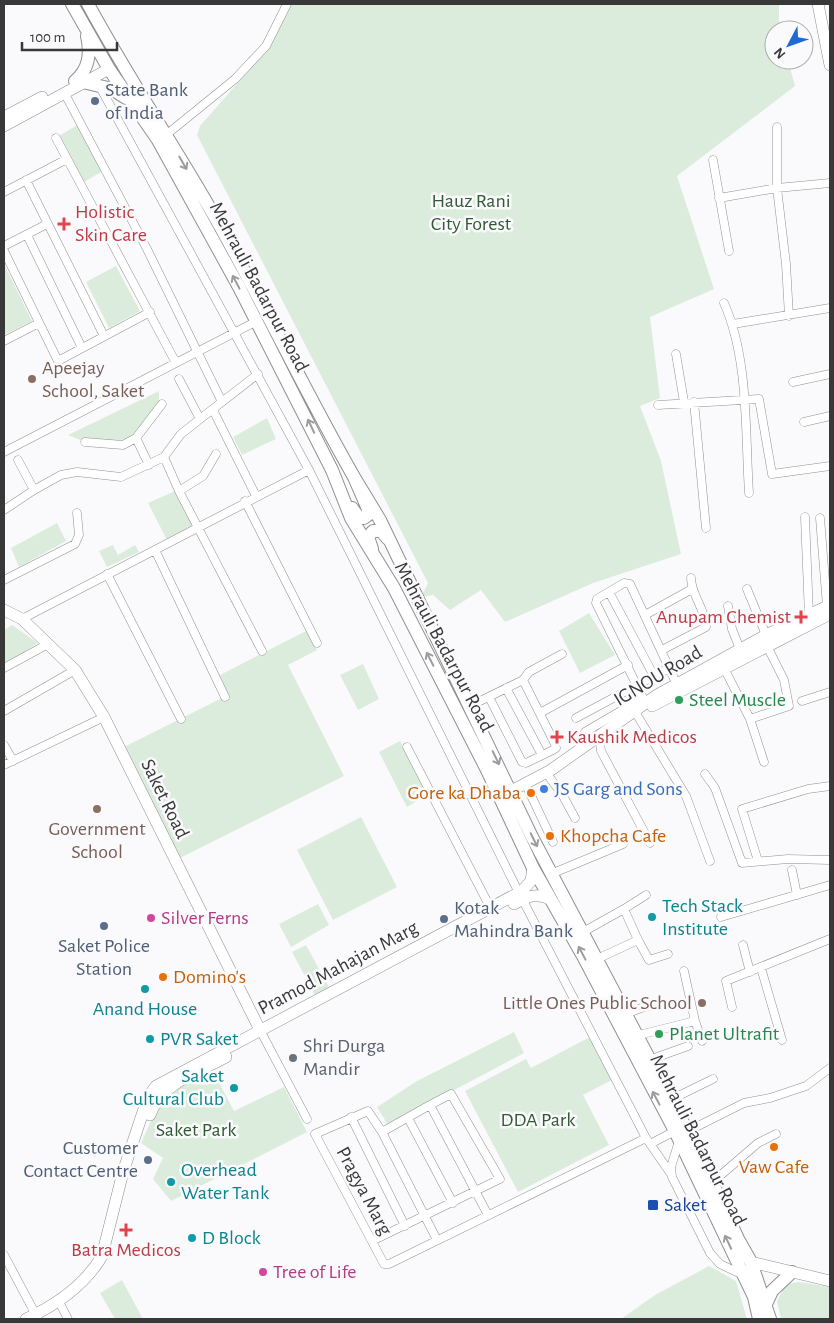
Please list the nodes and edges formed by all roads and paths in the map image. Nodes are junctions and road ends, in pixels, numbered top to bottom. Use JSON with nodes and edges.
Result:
{"nodes":[{"id":1,"x":72,"y":4,"type":"edge"},
{"id":2,"x":88,"y":4,"type":"edge"},
{"id":3,"x":287,"y":4,"type":"edge"},
{"id":4,"x":818,"y":4,"type":"edge"},
{"id":5,"x":86,"y":30,"type":"junction"},
{"id":6,"x":110,"y":62,"type":"junction"},
{"id":7,"x":830,"y":65,"type":"edge"},
{"id":8,"x":87,"y":83,"type":"junction"},
{"id":9,"x":65,"y":94,"type":"junction"},
{"id":10,"x":130,"y":101,"type":"junction"},
{"id":11,"x":4,"y":117,"type":"edge"},
{"id":12,"x":4,"y":126,"type":"edge"},
{"id":13,"x":777,"y":127,"type":"dead end"},
{"id":14,"x":166,"y":135,"type":"junction"},
{"id":15,"x":56,"y":138,"type":"dead end"},
{"id":16,"x":68,"y":159,"type":"junction"},
{"id":17,"x":713,"y":160,"type":"dead end"},
{"id":18,"x":26,"y":180,"type":"junction"},
{"id":19,"x":830,"y":183,"type":"edge"},
{"id":20,"x":777,"y":188,"type":"junction"},
{"id":21,"x":4,"y":192,"type":"edge"},
{"id":22,"x":719,"y":198,"type":"junction"},
{"id":23,"x":47,"y":224,"type":"junction"},
{"id":24,"x":27,"y":235,"type":"junction"},
{"id":25,"x":4,"y":246,"type":"edge"},
{"id":26,"x":4,"y":251,"type":"edge"},
{"id":27,"x":729,"y":251,"type":"dead end"},
{"id":28,"x":724,"y":303,"type":"dead end"},
{"id":29,"x":830,"y":308,"type":"edge"},
{"id":30,"x":150,"y":312,"type":"junction"},
{"id":31,"x":789,"y":316,"type":"junction"},
{"id":32,"x":257,"y":321,"type":"junction"},
{"id":33,"x":39,"y":323,"type":"junction"},
{"id":34,"x":734,"y":324,"type":"junction"},
{"id":35,"x":236,"y":332,"type":"junction"},
{"id":36,"x":104,"y":336,"type":"junction"},
{"id":37,"x":4,"y":341,"type":"edge"},
{"id":38,"x":82,"y":348,"type":"junction"},
{"id":39,"x":198,"y":352,"type":"junction"},
{"id":40,"x":676,"y":354,"type":"dead end"},
{"id":41,"x":176,"y":363,"type":"junction"},
{"id":42,"x":258,"y":374,"type":"junction"},
{"id":43,"x":830,"y":374,"type":"edge"},
{"id":44,"x":179,"y":379,"type":"dead end"},
{"id":45,"x":793,"y":382,"type":"dead end"},
{"id":46,"x":744,"y":399,"type":"junction"},
{"id":47,"x":222,"y":402,"type":"junction"},
{"id":48,"x":684,"y":402,"type":"junction"},
{"id":49,"x":694,"y":402,"type":"junction"},
{"id":50,"x":162,"y":404,"type":"dead end"},
{"id":51,"x":658,"y":405,"type":"dead end"},
{"id":52,"x":213,"y":410,"type":"junction"},
{"id":53,"x":830,"y":416,"type":"edge"},
{"id":54,"x":200,"y":419,"type":"junction"},
{"id":55,"x":804,"y":422,"type":"dead end"},
{"id":56,"x":136,"y":438,"type":"junction"},
{"id":57,"x":85,"y":442,"type":"dead end"},
{"id":58,"x":4,"y":452,"type":"edge"},
{"id":59,"x":216,"y":454,"type":"dead end"},
{"id":60,"x":164,"y":457,"type":"junction"},
{"id":61,"x":18,"y":460,"type":"dead end"},
{"id":62,"x":149,"y":464,"type":"junction"},
{"id":63,"x":830,"y":466,"type":"edge"},
{"id":64,"x":309,"y":470,"type":"junction"},
{"id":65,"x":332,"y":470,"type":"junction"},
{"id":66,"x":354,"y":477,"type":"junction"},
{"id":67,"x":34,"y":490,"type":"junction"},
{"id":68,"x":179,"y":491,"type":"junction"},
{"id":69,"x":748,"y":493,"type":"dead end"},
{"id":70,"x":256,"y":496,"type":"junction"},
{"id":71,"x":245,"y":501,"type":"junction"},
{"id":72,"x":5,"y":507,"type":"edge"},
{"id":73,"x":76,"y":513,"type":"dead end"},
{"id":74,"x":805,"y":518,"type":"dead end"},
{"id":75,"x":820,"y":518,"type":"dead end"},
{"id":76,"x":198,"y":526,"type":"junction"},
{"id":77,"x":706,"y":528,"type":"dead end"},
{"id":78,"x":155,"y":550,"type":"junction"},
{"id":79,"x":401,"y":563,"type":"junction"},
{"id":80,"x":107,"y":574,"type":"junction"},
{"id":81,"x":691,"y":578,"type":"dead end"},
{"id":82,"x":4,"y":580,"type":"edge"},
{"id":83,"x":394,"y":588,"type":"junction"},
{"id":84,"x":692,"y":589,"type":"junction"},
{"id":85,"x":748,"y":589,"type":"dead end"},
{"id":86,"x":609,"y":592,"type":"junction"},
{"id":87,"x":728,"y":606,"type":"dead end"},
{"id":88,"x":829,"y":608,"type":"edge"},
{"id":89,"x":5,"y":614,"type":"edge"},
{"id":90,"x":645,"y":615,"type":"junction"},
{"id":91,"x":809,"y":615,"type":"junction"},
{"id":92,"x":22,"y":619,"type":"junction"},
{"id":93,"x":767,"y":640,"type":"junction"},
{"id":94,"x":317,"y":643,"type":"dead end"},
{"id":95,"x":48,"y":644,"type":"junction"},
{"id":96,"x":740,"y":649,"type":"junction"},
{"id":97,"x":662,"y":650,"type":"junction"},
{"id":98,"x":262,"y":651,"type":"dead end"},
{"id":99,"x":562,"y":654,"type":"dead end"},
{"id":100,"x":628,"y":665,"type":"junction"},
{"id":101,"x":4,"y":668,"type":"edge"},
{"id":102,"x":669,"y":668,"type":"junction"},
{"id":103,"x":724,"y":668,"type":"junction"},
{"id":104,"x":76,"y":670,"type":"junction"},
{"id":105,"x":654,"y":676,"type":"junction"},
{"id":106,"x":524,"y":680,"type":"junction"},
{"id":107,"x":637,"y":685,"type":"junction"},
{"id":108,"x":506,"y":688,"type":"junction"},
{"id":109,"x":678,"y":688,"type":"junction"},
{"id":110,"x":830,"y":692,"type":"edge"},
{"id":111,"x":225,"y":697,"type":"dead end"},
{"id":112,"x":489,"y":697,"type":"junction"},
{"id":113,"x":802,"y":701,"type":"dead end"},
{"id":114,"x":470,"y":706,"type":"junction"},
{"id":115,"x":4,"y":711,"type":"edge"},
{"id":116,"x":540,"y":713,"type":"junction"},
{"id":117,"x":637,"y":715,"type":"junction"},
{"id":118,"x":104,"y":717,"type":"junction"},
{"id":119,"x":576,"y":718,"type":"dead end"},
{"id":120,"x":181,"y":719,"type":"dead end"},
{"id":121,"x":750,"y":719,"type":"junction"},
{"id":122,"x":585,"y":732,"type":"dead end"},
{"id":123,"x":600,"y":742,"type":"junction"},
{"id":124,"x":4,"y":745,"type":"edge"},
{"id":125,"x":406,"y":747,"type":"dead end"},
{"id":126,"x":542,"y":755,"type":"junction"},
{"id":127,"x":13,"y":761,"type":"junction"},
{"id":128,"x":764,"y":762,"type":"dead end"},
{"id":129,"x":4,"y":766,"type":"edge"},
{"id":130,"x":705,"y":774,"type":"dead end"},
{"id":131,"x":550,"y":778,"type":"junction"},
{"id":132,"x":830,"y":786,"type":"edge"},
{"id":133,"x":528,"y":789,"type":"junction"},
{"id":134,"x":512,"y":793,"type":"junction"},
{"id":135,"x":575,"y":818,"type":"dead end"},
{"id":136,"x":553,"y":842,"type":"dead end"},
{"id":137,"x":650,"y":843,"type":"dead end"},
{"id":138,"x":623,"y":844,"type":"dead end"},
{"id":139,"x":830,"y":860,"type":"edge"},
{"id":140,"x":710,"y":861,"type":"dead end"},
{"id":141,"x":758,"y":861,"type":"junction"},
{"id":142,"x":532,"y":868,"type":"junction"},
{"id":143,"x":792,"y":870,"type":"dead end"},
{"id":144,"x":551,"y":874,"type":"junction"},
{"id":145,"x":830,"y":885,"type":"edge"},
{"id":146,"x":646,"y":894,"type":"dead end"},
{"id":147,"x":796,"y":895,"type":"junction"},
{"id":148,"x":521,"y":896,"type":"junction"},
{"id":149,"x":550,"y":899,"type":"junction"},
{"id":150,"x":491,"y":909,"type":"junction"},
{"id":151,"x":624,"y":909,"type":"junction"},
{"id":152,"x":721,"y":917,"type":"dead end"},
{"id":153,"x":583,"y":932,"type":"junction"},
{"id":154,"x":449,"y":936,"type":"junction"},
{"id":155,"x":638,"y":940,"type":"junction"},
{"id":156,"x":830,"y":940,"type":"edge"},
{"id":157,"x":743,"y":945,"type":"dead end"},
{"id":158,"x":668,"y":954,"type":"dead end"},
{"id":159,"x":598,"y":959,"type":"junction"},
{"id":160,"x":761,"y":968,"type":"junction"},
{"id":161,"x":684,"y":971,"type":"dead end"},
{"id":162,"x":750,"y":972,"type":"junction"},
{"id":163,"x":655,"y":1003,"type":"dead end"},
{"id":164,"x":732,"y":1007,"type":"dead end"},
{"id":165,"x":625,"y":1014,"type":"junction"},
{"id":166,"x":695,"y":1021,"type":"junction"},
{"id":167,"x":262,"y":1033,"type":"junction"},
{"id":168,"x":631,"y":1038,"type":"junction"},
{"id":169,"x":782,"y":1040,"type":"dead end"},
{"id":170,"x":702,"y":1041,"type":"dead end"},
{"id":171,"x":688,"y":1046,"type":"dead end"},
{"id":172,"x":649,"y":1060,"type":"junction"},
{"id":173,"x":830,"y":1068,"type":"edge"},
{"id":174,"x":713,"y":1080,"type":"dead end"},
{"id":175,"x":670,"y":1100,"type":"junction"},
{"id":176,"x":430,"y":1105,"type":"junction"},
{"id":177,"x":351,"y":1117,"type":"junction"},
{"id":178,"x":408,"y":1118,"type":"junction"},
{"id":179,"x":307,"y":1120,"type":"dead end"},
{"id":180,"x":382,"y":1132,"type":"junction"},
{"id":181,"x":680,"y":1134,"type":"junction"},
{"id":182,"x":776,"y":1134,"type":"dead end"},
{"id":183,"x":648,"y":1141,"type":"junction"},
{"id":184,"x":670,"y":1174,"type":"junction"},
{"id":185,"x":711,"y":1179,"type":"junction"},
{"id":186,"x":476,"y":1191,"type":"junction"},
{"id":187,"x":453,"y":1203,"type":"junction"},
{"id":188,"x":488,"y":1216,"type":"junction"},
{"id":189,"x":425,"y":1217,"type":"junction"},
{"id":190,"x":405,"y":1226,"type":"junction"},
{"id":191,"x":437,"y":1240,"type":"junction"},
{"id":192,"x":372,"y":1241,"type":"junction"},
{"id":193,"x":4,"y":1255,"type":"edge"},
{"id":194,"x":751,"y":1262,"type":"junction"},
{"id":195,"x":792,"y":1272,"type":"junction"},
{"id":196,"x":743,"y":1275,"type":"junction"},
{"id":197,"x":830,"y":1281,"type":"edge"},
{"id":198,"x":65,"y":1300,"type":"junction"},
{"id":199,"x":766,"y":1304,"type":"junction"},
{"id":200,"x":35,"y":1318,"type":"edge"},
{"id":201,"x":68,"y":1319,"type":"edge"},
{"id":202,"x":759,"y":1319,"type":"edge"},
{"id":203,"x":770,"y":1319,"type":"edge"}],
"edges":[{"from":1,"to":5,"type":"main road","name":"Mehrauli Badarpur Road"},
{"from":2,"to":6,"type":"main road","name":"Mehrauli Badarpur Road"},
{"from":3,"to":14,"type":"street"},
{"from":4,"to":7,"type":"street"},
{"from":5,"to":6,"type":"main road","name":"Mehrauli Badarpur Road"},
{"from":5,"to":8,"type":"main road"},
{"from":6,"to":8,"type":"street"},
{"from":6,"to":10,"type":"main road","name":"Mehrauli Badarpur Road"},
{"from":6,"to":14,"type":"main road","name":"Mehrauli Badarpur Road"},
{"from":8,"to":9,"type":"street"},
{"from":8,"to":10,"type":"main road"},
{"from":8,"to":11,"type":"street"},
{"from":8,"to":35,"type":"street"},
{"from":9,"to":12,"type":"street"},
{"from":9,"to":39,"type":"street"},
{"from":32,"to":10,"type":"main road","name":"Mehrauli Badarpur Road","one_way":true},
{"from":13,"to":20,"type":"street"},
{"from":14,"to":66,"type":"main road","name":"Mehrauli Badarpur Road","one_way":true},
{"from":15,"to":16,"type":"street"},
{"from":16,"to":18,"type":"street"},
{"from":16,"to":30,"type":"street"},
{"from":17,"to":22,"type":"street"},
{"from":18,"to":21,"type":"street"},
{"from":18,"to":23,"type":"street"},
{"from":19,"to":20,"type":"street"},
{"from":20,"to":22,"type":"street"},
{"from":20,"to":31,"type":"street"},
{"from":22,"to":27,"type":"street"},
{"from":23,"to":24,"type":"street"},
{"from":23,"to":36,"type":"street"},
{"from":24,"to":25,"type":"street"},
{"from":24,"to":38,"type":"street"},
{"from":26,"to":33,"type":"street"},
{"from":28,"to":34,"type":"street"},
{"from":29,"to":31,"type":"street"},
{"from":30,"to":36,"type":"street"},
{"from":30,"to":41,"type":"street"},
{"from":31,"to":34,"type":"street"},
{"from":32,"to":35,"type":"street"},
{"from":65,"to":32,"type":"main road","name":"Mehrauli Badarpur Road","one_way":true},
{"from":33,"to":37,"type":"street"},
{"from":33,"to":38,"type":"street"},
{"from":34,"to":46,"type":"street"},
{"from":35,"to":39,"type":"street"},
{"from":35,"to":42,"type":"street"},
{"from":36,"to":38,"type":"street"},
{"from":39,"to":41,"type":"street"},
{"from":39,"to":47,"type":"street"},
{"from":40,"to":48,"type":"street"},
{"from":41,"to":58,"type":"street"},
{"from":42,"to":47,"type":"street"},
{"from":42,"to":64,"type":"street"},
{"from":43,"to":45,"type":"street"},
{"from":44,"to":54,"type":"street"},
{"from":46,"to":49,"type":"street"},
{"from":46,"to":63,"type":"street"},
{"from":46,"to":69,"type":"street"},
{"from":47,"to":52,"type":"street"},
{"from":48,"to":49,"type":"street"},
{"from":48,"to":51,"type":"street"},
{"from":49,"to":77,"type":"street"},
{"from":50,"to":56,"type":"street"},
{"from":52,"to":54,"type":"street"},
{"from":52,"to":70,"type":"street"},
{"from":53,"to":55,"type":"street"},
{"from":54,"to":60,"type":"street"},
{"from":56,"to":57,"type":"street"},
{"from":56,"to":62,"type":"street"},
{"from":59,"to":68,"type":"street"},
{"from":60,"to":62,"type":"street"},
{"from":60,"to":68,"type":"street"},
{"from":61,"to":67,"type":"street"},
{"from":62,"to":67,"type":"street"},
{"from":64,"to":70,"type":"street"},
{"from":64,"to":148,"type":"street"},
{"from":65,"to":66,"type":"main road"},
{"from":65,"to":83,"type":"main road","name":"Mehrauli Badarpur Road"},
{"from":66,"to":79,"type":"main road"},
{"from":67,"to":72,"type":"street"},
{"from":68,"to":76,"type":"street"},
{"from":70,"to":71,"type":"street"},
{"from":71,"to":76,"type":"street"},
{"from":71,"to":94,"type":"street"},
{"from":73,"to":82,"type":"street"},
{"from":74,"to":91,"type":"street"},
{"from":75,"to":88,"type":"street"},
{"from":76,"to":78,"type":"street"},
{"from":76,"to":98,"type":"street"},
{"from":78,"to":80,"type":"street"},
{"from":78,"to":111,"type":"street"},
{"from":79,"to":83,"type":"main road"},
{"from":79,"to":114,"type":"main road","name":"Mehrauli Badarpur Road"},
{"from":80,"to":92,"type":"street"},
{"from":80,"to":120,"type":"street"},
{"from":81,"to":84,"type":"street"},
{"from":142,"to":83,"type":"main road","name":"Mehrauli Badarpur Road","one_way":true},
{"from":84,"to":90,"type":"street"},
{"from":84,"to":97,"type":"street"},
{"from":85,"to":93,"type":"street"},
{"from":86,"to":90,"type":"street"},
{"from":86,"to":100,"type":"street"},
{"from":86,"to":105,"type":"street"},
{"from":87,"to":96,"type":"street"},
{"from":88,"to":91,"type":"street","name":"IGNOU Road"},
{"from":88,"to":93,"type":"street","name":"IGNOU Road"},
{"from":89,"to":92,"type":"street","name":"Saket Road"},
{"from":90,"to":97,"type":"street"},
{"from":91,"to":93,"type":"street","name":"IGNOU Road"},
{"from":92,"to":95,"type":"street","name":"Saket Road"},
{"from":93,"to":96,"type":"street","name":"IGNOU Road"},
{"from":93,"to":103,"type":"street","name":"IGNOU Road"},
{"from":93,"to":121,"type":"street"},
{"from":95,"to":101,"type":"street"},
{"from":95,"to":104,"type":"street","name":"Saket Road"},
{"from":96,"to":109,"type":"street","name":"IGNOU Road"},
{"from":97,"to":102,"type":"street"},
{"from":99,"to":106,"type":"street"},
{"from":100,"to":107,"type":"street"},
{"from":100,"to":116,"type":"street"},
{"from":102,"to":105,"type":"street"},
{"from":102,"to":109,"type":"street"},
{"from":103,"to":109,"type":"street","name":"IGNOU Road"},
{"from":103,"to":121,"type":"street"},
{"from":104,"to":115,"type":"street"},
{"from":104,"to":118,"type":"street","name":"Saket Road"},
{"from":105,"to":107,"type":"street"},
{"from":106,"to":108,"type":"street"},
{"from":106,"to":116,"type":"street"},
{"from":107,"to":119,"type":"street"},
{"from":107,"to":122,"type":"street"},
{"from":108,"to":112,"type":"street"},
{"from":108,"to":126,"type":"street"},
{"from":109,"to":117,"type":"street","name":"IGNOU Road"},
{"from":109,"to":134,"type":"street","name":"IGNOU Road"},
{"from":110,"to":113,"type":"street"},
{"from":112,"to":114,"type":"street"},
{"from":112,"to":126,"type":"street"},
{"from":114,"to":134,"type":"main road","name":"Mehrauli Badarpur Road","one_way":true},
{"from":116,"to":126,"type":"street"},
{"from":117,"to":123,"type":"street","name":"IGNOU Road"},
{"from":117,"to":140,"type":"street"},
{"from":118,"to":127,"type":"street"},
{"from":118,"to":167,"type":"street","name":"Saket Road"},
{"from":121,"to":128,"type":"street"},
{"from":123,"to":131,"type":"street","name":"IGNOU Road"},
{"from":123,"to":137,"type":"street"},
{"from":124,"to":127,"type":"street"},
{"from":125,"to":150,"type":"street"},
{"from":127,"to":129,"type":"street"},
{"from":130,"to":141,"type":"street"},
{"from":131,"to":133,"type":"street","name":"IGNOU Road"},
{"from":131,"to":135,"type":"street"},
{"from":132,"to":141,"type":"street"},
{"from":133,"to":134,"type":"street","name":"IGNOU Road"},
{"from":133,"to":136,"type":"street"},
{"from":134,"to":144,"type":"main road","name":"Mehrauli Badarpur Road","one_way":true},
{"from":138,"to":144,"type":"street"},
{"from":139,"to":141,"type":"street"},
{"from":142,"to":148,"type":"street","name":"Pramod Mahajan Marg"},
{"from":142,"to":149,"type":"main road","name":"Mehrauli Badarpur Road"},
{"from":143,"to":147,"type":"street"},
{"from":144,"to":153,"type":"main road","name":"Mehrauli Badarpur Road"},
{"from":145,"to":147,"type":"street"},
{"from":146,"to":151,"type":"street"},
{"from":147,"to":152,"type":"street"},
{"from":148,"to":149,"type":"street","name":"Pramod Mahajan Marg"},
{"from":148,"to":150,"type":"street","name":"Pramod Mahajan Marg"},
{"from":148,"to":154,"type":"street","name":"Pramod Mahajan Marg"},
{"from":148,"to":183,"type":"street"},
{"from":168,"to":149,"type":"main road","name":"Mehrauli Badarpur Road","one_way":true},
{"from":150,"to":154,"type":"street","name":"Pramod Mahajan Marg"},
{"from":151,"to":153,"type":"street"},
{"from":151,"to":155,"type":"street"},
{"from":153,"to":159,"type":"main road","name":"Mehrauli Badarpur Road"},
{"from":154,"to":167,"type":"street","name":"Pramod Mahajan Marg"},
{"from":155,"to":158,"type":"street"},
{"from":155,"to":159,"type":"street"},
{"from":156,"to":160,"type":"street"},
{"from":157,"to":162,"type":"street"},
{"from":159,"to":165,"type":"main road","name":"Mehrauli Badarpur Road"},
{"from":160,"to":162,"type":"street"},
{"from":160,"to":169,"type":"street"},
{"from":161,"to":166,"type":"street"},
{"from":162,"to":164,"type":"street"},
{"from":163,"to":165,"type":"street"},
{"from":165,"to":168,"type":"main road","name":"Mehrauli Badarpur Road"},
{"from":166,"to":168,"type":"street"},
{"from":166,"to":170,"type":"street"},
{"from":167,"to":179,"type":"street"},
{"from":167,"to":198,"type":"street","name":"Pramod Mahajan Marg"},
{"from":168,"to":172,"type":"main road","name":"Mehrauli Badarpur Road"},
{"from":181,"to":168,"type":"main road","name":"Mehrauli Badarpur Road","one_way":true},
{"from":171,"to":172,"type":"street"},
{"from":172,"to":175,"type":"main road","name":"Mehrauli Badarpur Road"},
{"from":173,"to":181,"type":"street"},
{"from":174,"to":175,"type":"street"},
{"from":175,"to":181,"type":"main road","name":"Mehrauli Badarpur Road"},
{"from":176,"to":178,"type":"street"},
{"from":176,"to":186,"type":"street"},
{"from":176,"to":186,"type":"street"},
{"from":177,"to":180,"type":"street"},
{"from":177,"to":190,"type":"street"},
{"from":177,"to":192,"type":"street","name":"Pragya Marg"},
{"from":178,"to":180,"type":"street"},
{"from":178,"to":187,"type":"street"},
{"from":180,"to":189,"type":"street"},
{"from":181,"to":183,"type":"street"},
{"from":181,"to":184,"type":"street"},
{"from":181,"to":185,"type":"main road","name":"Mehrauli Badarpur Road"},
{"from":196,"to":181,"type":"main road","name":"Mehrauli Badarpur Road","one_way":true},
{"from":182,"to":185,"type":"street"},
{"from":183,"to":184,"type":"street"},
{"from":183,"to":188,"type":"street"},
{"from":184,"to":196,"type":"street"},
{"from":185,"to":194,"type":"main road","name":"Mehrauli Badarpur Road"},
{"from":186,"to":187,"type":"street"},
{"from":186,"to":188,"type":"street"},
{"from":187,"to":189,"type":"street"},
{"from":188,"to":191,"type":"street"},
{"from":189,"to":190,"type":"street"},
{"from":189,"to":191,"type":"street"},
{"from":190,"to":192,"type":"street"},
{"from":191,"to":192,"type":"street","name":"Pragya Marg"},
{"from":193,"to":200,"type":"street"},
{"from":194,"to":195,"type":"street"},
{"from":194,"to":199,"type":"main road","name":"Mehrauli Badarpur Road"},
{"from":195,"to":197,"type":"street"},
{"from":195,"to":199,"type":"main road"},
{"from":196,"to":202,"type":"main road","name":"Mehrauli Badarpur Road"},
{"from":198,"to":200,"type":"street","name":"Pramod Mahajan Marg"},
{"from":198,"to":201,"type":"street"},
{"from":199,"to":203,"type":"main road","name":"Mehrauli Badarpur Road"}]}
